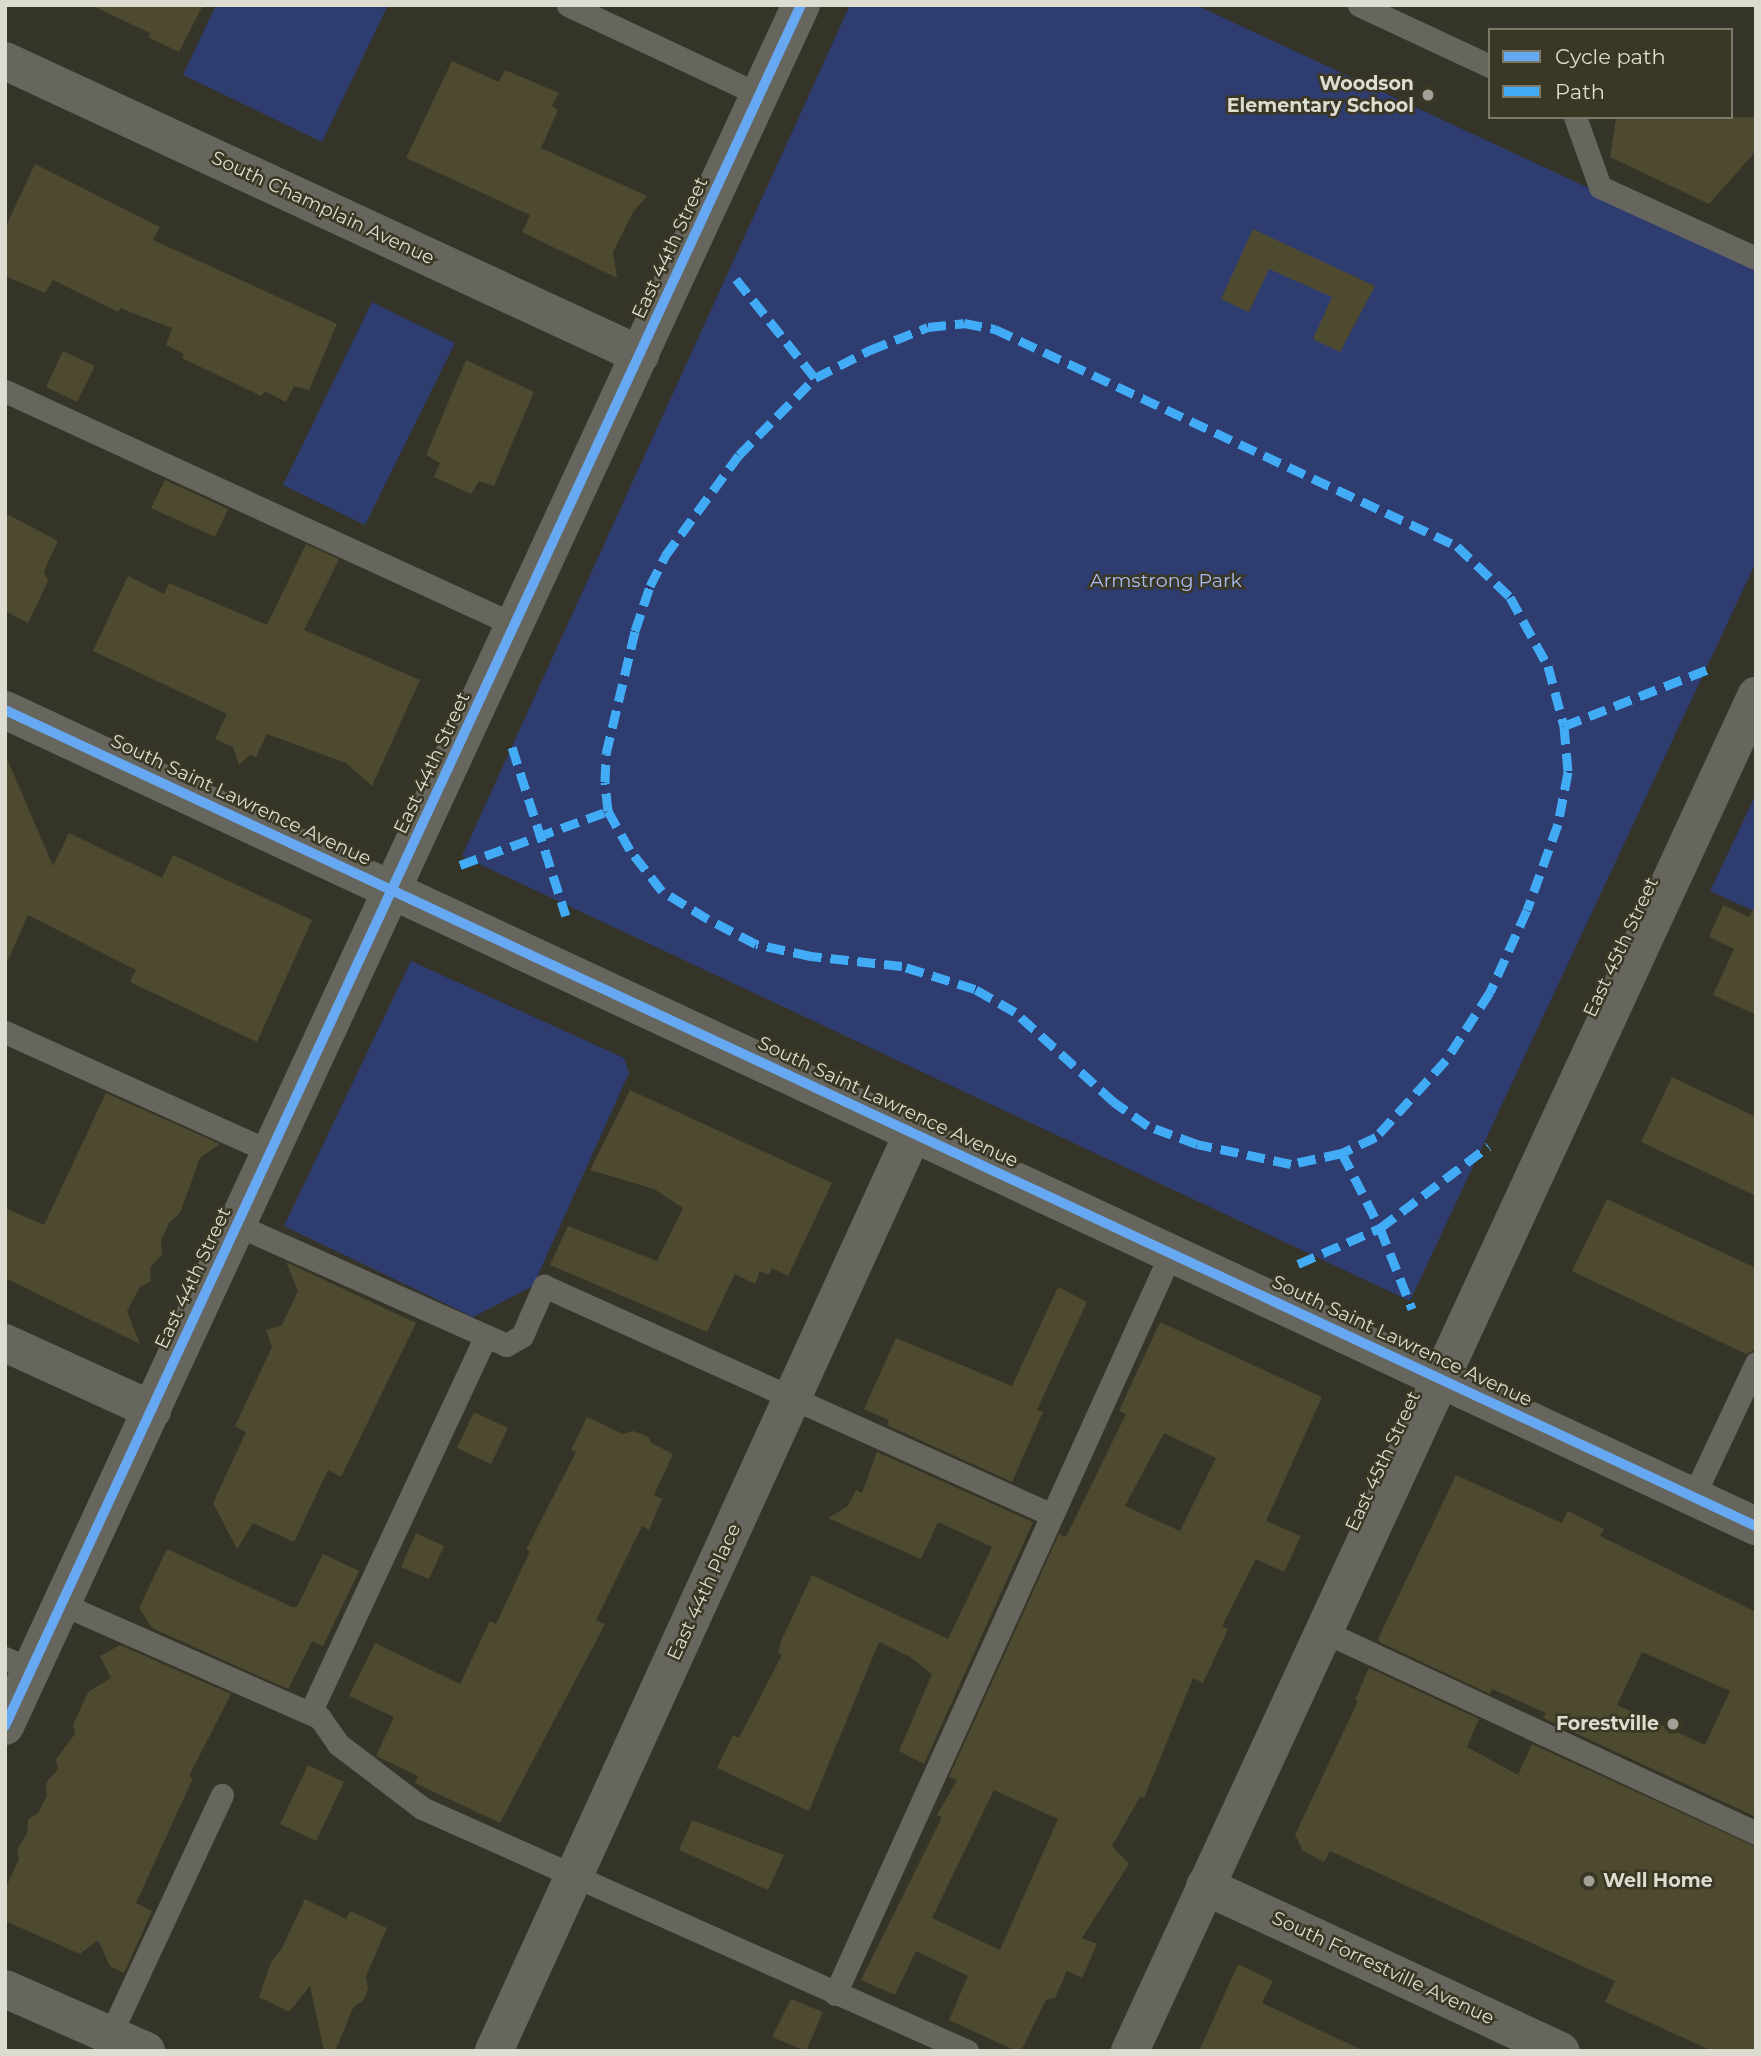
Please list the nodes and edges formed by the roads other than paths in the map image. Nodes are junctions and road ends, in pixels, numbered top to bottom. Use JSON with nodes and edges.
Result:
{"nodes":[{"id":1,"x":568,"y":5,"type":"edge"},
{"id":2,"x":801,"y":5,"type":"edge"},
{"id":3,"x":1359,"y":5,"type":"edge"},
{"id":4,"x":5,"y":61,"type":"edge"},
{"id":5,"x":1488,"y":65,"type":"edge"},
{"id":6,"x":760,"y":96,"type":"junction"},
{"id":7,"x":1576,"y":119,"type":"edge"},
{"id":8,"x":1756,"y":258,"type":"edge"},
{"id":9,"x":640,"y":355,"type":"junction"},
{"id":10,"x":5,"y":391,"type":"edge"},
{"id":11,"x":514,"y":625,"type":"junction"},
{"id":12,"x":1756,"y":696,"type":"edge"},
{"id":13,"x":5,"y":710,"type":"edge"},
{"id":14,"x":392,"y":890,"type":"junction"},
{"id":15,"x":5,"y":1032,"type":"edge"},
{"id":16,"x":914,"y":1133,"type":"junction"},
{"id":17,"x":271,"y":1152,"type":"junction"},
{"id":18,"x":237,"y":1225,"type":"junction"},
{"id":19,"x":1171,"y":1253,"type":"junction"},
{"id":20,"x":486,"y":1336,"type":"junction"},
{"id":21,"x":5,"y":1343,"type":"edge"},
{"id":22,"x":1756,"y":1363,"type":"edge"},
{"id":23,"x":1440,"y":1378,"type":"junction"},
{"id":24,"x":793,"y":1398,"type":"junction"},
{"id":25,"x":152,"y":1410,"type":"junction"},
{"id":26,"x":1693,"y":1497,"type":"junction"},
{"id":27,"x":1051,"y":1514,"type":"junction"},
{"id":28,"x":1756,"y":1526,"type":"edge"},
{"id":29,"x":62,"y":1604,"type":"junction"},
{"id":30,"x":1323,"y":1631,"type":"junction"},
{"id":31,"x":18,"y":1664,"type":"edge"},
{"id":32,"x":310,"y":1713,"type":"junction"},
{"id":33,"x":5,"y":1726,"type":"edge"},
{"id":34,"x":222,"y":1795,"type":"dead end"},
{"id":35,"x":1756,"y":1833,"type":"edge"},
{"id":36,"x":573,"y":1878,"type":"junction"},
{"id":37,"x":1205,"y":1886,"type":"junction"},
{"id":38,"x":5,"y":1989,"type":"edge"},
{"id":39,"x":835,"y":1994,"type":"junction"},
{"id":40,"x":110,"y":2035,"type":"junction"},
{"id":41,"x":146,"y":2051,"type":"edge"},
{"id":42,"x":494,"y":2051,"type":"edge"},
{"id":43,"x":967,"y":2051,"type":"edge"},
{"id":44,"x":1130,"y":2051,"type":"edge"},
{"id":45,"x":1561,"y":2051,"type":"edge"}],
"edges":[{"from":1,"to":6,"type":"lane"},
{"from":2,"to":6,"type":"street","name":"East 44th Street"},
{"from":3,"to":5,"type":"lane"},
{"from":4,"to":9,"type":"street","name":"South Champlain Avenue"},
{"from":6,"to":9,"type":"street","name":"East 44th Street"},
{"from":7,"to":8,"type":"lane"},
{"from":9,"to":11,"type":"street","name":"East 44th Street"},
{"from":10,"to":11,"type":"lane"},
{"from":11,"to":14,"type":"street","name":"East 44th Street"},
{"from":12,"to":23,"type":"street","name":"East 45th Street"},
{"from":13,"to":14,"type":"street","name":"South Saint Lawrence Avenue"},
{"from":14,"to":16,"type":"street","name":"South Saint Lawrence Avenue"},
{"from":14,"to":17,"type":"street","name":"East 44th Street"},
{"from":15,"to":17,"type":"lane"},
{"from":16,"to":19,"type":"street","name":"South Saint Lawrence Avenue"},
{"from":16,"to":24,"type":"street","name":"East 44th Place"},
{"from":17,"to":18,"type":"street","name":"East 44th Street"},
{"from":18,"to":20,"type":"lane"},
{"from":18,"to":25,"type":"street","name":"East 44th Street"},
{"from":19,"to":23,"type":"street","name":"South Saint Lawrence Avenue"},
{"from":19,"to":27,"type":"lane"},
{"from":20,"to":24,"type":"lane"},
{"from":20,"to":32,"type":"lane"},
{"from":21,"to":25,"type":"street"},
{"from":22,"to":26,"type":"lane"},
{"from":23,"to":26,"type":"street","name":"South Saint Lawrence Avenue"},
{"from":23,"to":30,"type":"street","name":"East 45th Street"},
{"from":24,"to":27,"type":"lane"},
{"from":24,"to":36,"type":"street","name":"East 44th Place"},
{"from":25,"to":29,"type":"street","name":"East 44th Street"},
{"from":26,"to":28,"type":"street","name":"South Saint Lawrence Avenue"},
{"from":27,"to":39,"type":"lane"},
{"from":29,"to":31,"type":"street","name":"East 44th Street"},
{"from":29,"to":32,"type":"lane"},
{"from":30,"to":35,"type":"lane"},
{"from":30,"to":37,"type":"street","name":"East 45th Street"},
{"from":31,"to":33,"type":"street","name":"East 44th Street"},
{"from":32,"to":36,"type":"lane"},
{"from":34,"to":40,"type":"lane"},
{"from":36,"to":39,"type":"lane"},
{"from":36,"to":42,"type":"street","name":"East 44th Place"},
{"from":37,"to":44,"type":"street","name":"East 45th Street"},
{"from":37,"to":45,"type":"street","name":"South Forrestville Avenue"},
{"from":38,"to":40,"type":"street"},
{"from":39,"to":43,"type":"lane"},
{"from":40,"to":41,"type":"street"}]}
